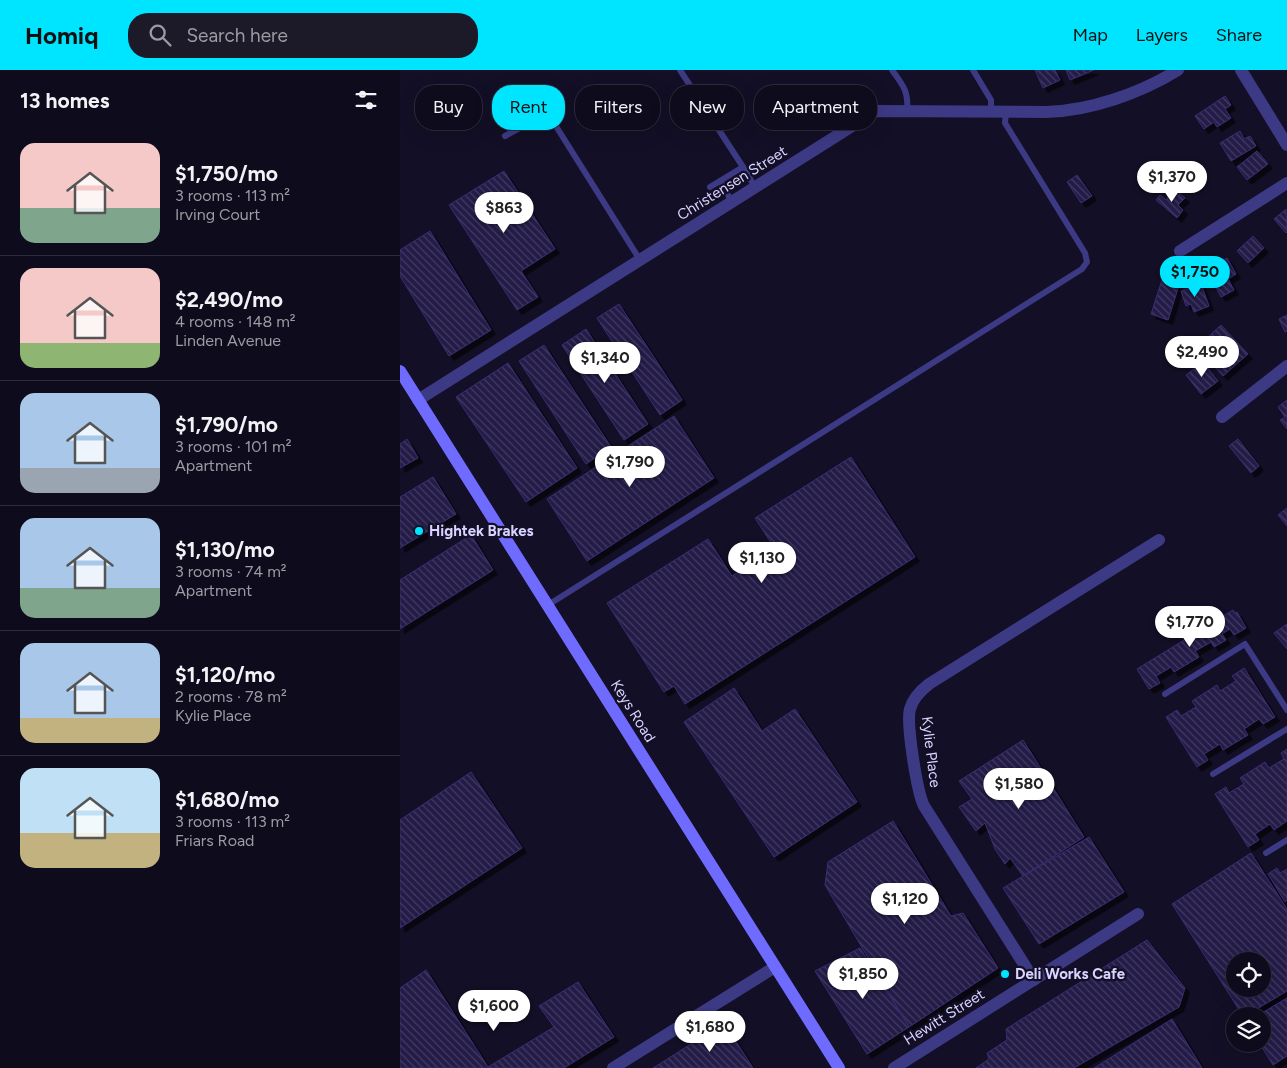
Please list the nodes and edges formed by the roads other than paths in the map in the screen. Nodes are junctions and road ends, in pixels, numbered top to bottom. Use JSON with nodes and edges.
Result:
{"nodes":[{"id":1,"x":680,"y":70,"type":"edge"},
{"id":2,"x":892,"y":70,"type":"edge"},
{"id":3,"x":973,"y":70,"type":"edge"},
{"id":4,"x":1178,"y":70,"type":"edge"},
{"id":5,"x":1241,"y":70,"type":"edge"},
{"id":6,"x":907,"y":111,"type":"junction"},
{"id":7,"x":991,"y":111,"type":"junction"},
{"id":8,"x":1006,"y":111,"type":"junction"},
{"id":9,"x":505,"y":136,"type":"dead end"},
{"id":10,"x":1287,"y":144,"type":"edge"},
{"id":11,"x":743,"y":167,"type":"junction"},
{"id":12,"x":720,"y":181,"type":"junction"},
{"id":13,"x":1287,"y":184,"type":"edge"},
{"id":14,"x":710,"y":187,"type":"dead end"},
{"id":15,"x":755,"y":187,"type":"junction"},
{"id":16,"x":732,"y":202,"type":"junction"},
{"id":17,"x":1180,"y":251,"type":"dead end"},
{"id":18,"x":640,"y":260,"type":"junction"},
{"id":19,"x":1287,"y":366,"type":"edge"},
{"id":20,"x":400,"y":371,"type":"edge"},
{"id":21,"x":418,"y":400,"type":"junction"},
{"id":22,"x":1222,"y":417,"type":"dead end"},
{"id":23,"x":1159,"y":540,"type":"dead end"},
{"id":24,"x":548,"y":605,"type":"junction"},
{"id":25,"x":1165,"y":694,"type":"dead end"},
{"id":26,"x":1287,"y":710,"type":"edge"},
{"id":27,"x":1287,"y":729,"type":"edge"},
{"id":28,"x":1213,"y":774,"type":"dead end"},
{"id":29,"x":1287,"y":840,"type":"edge"},
{"id":30,"x":1266,"y":853,"type":"dead end"},
{"id":31,"x":1138,"y":914,"type":"dead end"},
{"id":32,"x":775,"y":967,"type":"junction"},
{"id":33,"x":1034,"y":980,"type":"junction"},
{"id":34,"x":613,"y":1068,"type":"edge"},
{"id":35,"x":839,"y":1068,"type":"edge"},
{"id":36,"x":894,"y":1068,"type":"edge"}],
"edges":[{"from":1,"to":11,"type":"lane"},
{"from":2,"to":6,"type":"lane"},
{"from":3,"to":7,"type":"lane"},
{"from":4,"to":8,"type":"street","name":"Christensen Street"},
{"from":5,"to":10,"type":"street"},
{"from":6,"to":7,"type":"street","name":"Christensen Street"},
{"from":6,"to":15,"type":"street","name":"Christensen Street"},
{"from":7,"to":8,"type":"street","name":"Christensen Street"},
{"from":8,"to":24,"type":"lane"},
{"from":9,"to":18,"type":"lane"},
{"from":11,"to":12,"type":"lane"},
{"from":11,"to":15,"type":"lane"},
{"from":12,"to":14,"type":"lane"},
{"from":12,"to":16,"type":"lane"},
{"from":13,"to":17,"type":"street"},
{"from":15,"to":16,"type":"street","name":"Christensen Street"},
{"from":16,"to":18,"type":"street","name":"Christensen Street"},
{"from":18,"to":21,"type":"street","name":"Christensen Street"},
{"from":19,"to":22,"type":"street"},
{"from":20,"to":21,"type":"street","name":"Keys Road"},
{"from":21,"to":24,"type":"street","name":"Keys Road"},
{"from":23,"to":33,"type":"street","name":"Kylie Place"},
{"from":24,"to":32,"type":"street","name":"Keys Road"},
{"from":25,"to":26,"type":"lane"},
{"from":27,"to":28,"type":"lane"},
{"from":29,"to":30,"type":"lane"},
{"from":31,"to":33,"type":"street","name":"Hewitt Street"},
{"from":32,"to":34,"type":"street"},
{"from":32,"to":35,"type":"street","name":"Keys Road"},
{"from":33,"to":36,"type":"street","name":"Hewitt Street"}]}
